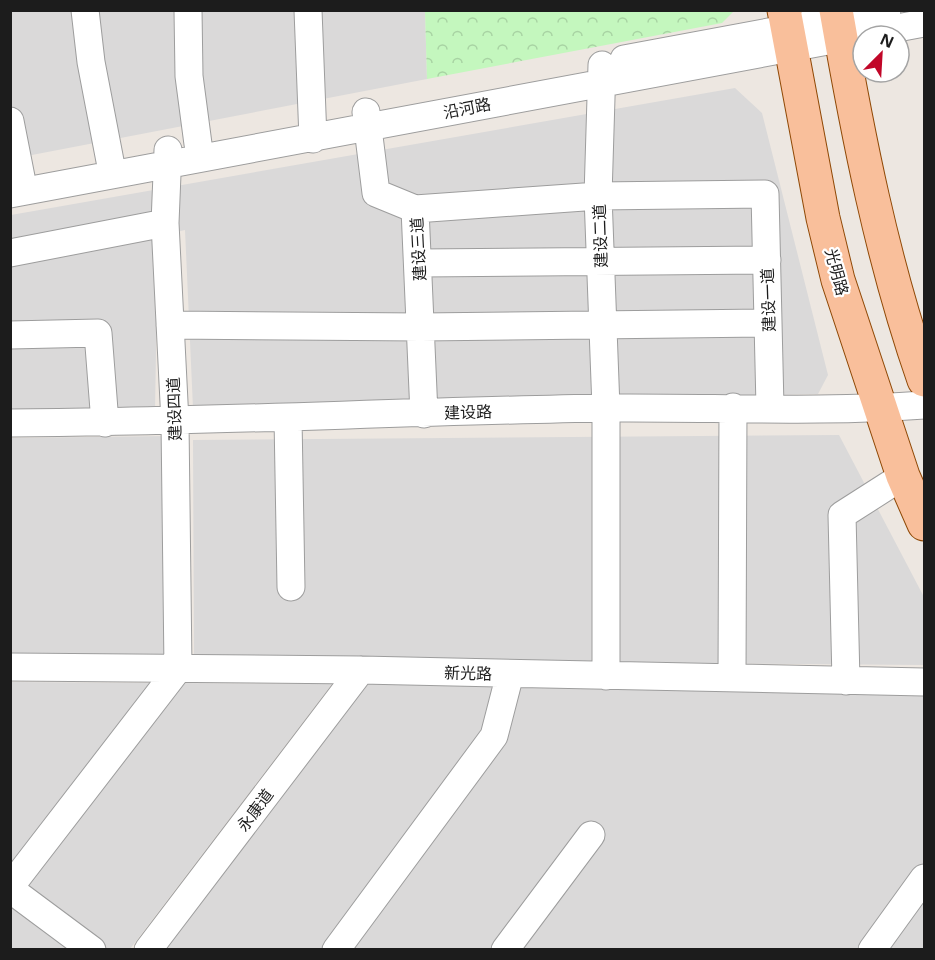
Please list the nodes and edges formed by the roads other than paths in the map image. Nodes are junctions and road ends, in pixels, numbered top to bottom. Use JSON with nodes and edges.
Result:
{"nodes":[{"id":1,"x":85,"y":10,"type":"edge"},
{"id":2,"x":188,"y":10,"type":"edge"},
{"id":3,"x":308,"y":10,"type":"edge"},
{"id":4,"x":887,"y":10,"type":"edge"},
{"id":5,"x":838,"y":23,"type":"edge"},
{"id":6,"x":924,"y":23,"type":"edge"},
{"id":7,"x":787,"y":28,"type":"edge"},
{"id":8,"x":602,"y":73,"type":"junction"},
{"id":9,"x":367,"y":119,"type":"junction"},
{"id":10,"x":10,"y":121,"type":"edge"},
{"id":11,"x":313,"y":131,"type":"junction"},
{"id":12,"x":198,"y":144,"type":"junction"},
{"id":13,"x":167,"y":158,"type":"junction"},
{"id":14,"x":110,"y":161,"type":"junction"},
{"id":15,"x":14,"y":184,"type":"edge"},
{"id":16,"x":598,"y":196,"type":"junction"},
{"id":17,"x":416,"y":209,"type":"junction"},
{"id":18,"x":165,"y":223,"type":"junction"},
{"id":19,"x":10,"y":253,"type":"edge"},
{"id":20,"x":601,"y":260,"type":"junction"},
{"id":21,"x":766,"y":260,"type":"junction"},
{"id":22,"x":420,"y":263,"type":"junction"},
{"id":23,"x":768,"y":323,"type":"junction"},
{"id":24,"x":603,"y":324,"type":"junction"},
{"id":25,"x":170,"y":325,"type":"junction"},
{"id":26,"x":421,"y":327,"type":"junction"},
{"id":27,"x":10,"y":335,"type":"edge"},
{"id":28,"x":924,"y":380,"type":"edge"},
{"id":29,"x":924,"y":405,"type":"edge"},
{"id":30,"x":733,"y":407,"type":"junction"},
{"id":31,"x":770,"y":407,"type":"junction"},
{"id":32,"x":606,"y":408,"type":"junction"},
{"id":33,"x":879,"y":409,"type":"junction"},
{"id":34,"x":424,"y":414,"type":"junction"},
{"id":35,"x":288,"y":418,"type":"junction"},
{"id":36,"x":175,"y":422,"type":"junction"},
{"id":37,"x":10,"y":423,"type":"edge"},
{"id":38,"x":105,"y":423,"type":"junction"},
{"id":39,"x":903,"y":476,"type":"junction"},
{"id":40,"x":924,"y":524,"type":"edge"},
{"id":41,"x":291,"y":587,"type":"dead end"},
{"id":42,"x":10,"y":667,"type":"edge"},
{"id":43,"x":178,"y":669,"type":"junction"},
{"id":44,"x":361,"y":670,"type":"junction"},
{"id":45,"x":510,"y":674,"type":"junction"},
{"id":46,"x":606,"y":676,"type":"junction"},
{"id":47,"x":732,"y":678,"type":"junction"},
{"id":48,"x":846,"y":681,"type":"junction"},
{"id":49,"x":924,"y":682,"type":"edge"},
{"id":50,"x":591,"y":835,"type":"dead end"},
{"id":51,"x":924,"y":878,"type":"edge"},
{"id":52,"x":10,"y":888,"type":"edge"},
{"id":53,"x":92,"y":950,"type":"edge"},
{"id":54,"x":148,"y":950,"type":"edge"},
{"id":55,"x":336,"y":950,"type":"edge"},
{"id":56,"x":505,"y":950,"type":"edge"},
{"id":57,"x":872,"y":950,"type":"edge"}],
"edges":[{"from":1,"to":14,"type":"street"},
{"from":2,"to":12,"type":"street"},
{"from":3,"to":11,"type":"street"},
{"from":4,"to":5,"type":"street","name":"沿河路"},
{"from":5,"to":6,"type":"street","name":"沿河路"},
{"from":5,"to":7,"type":"street","name":"沿河路"},
{"from":5,"to":28,"type":"main road"},
{"from":7,"to":8,"type":"street","name":"沿河路"},
{"from":7,"to":33,"type":"main road","name":"光明路"},
{"from":8,"to":9,"type":"street","name":"沿河路"},
{"from":8,"to":16,"type":"street","name":"建设二道"},
{"from":9,"to":11,"type":"street","name":"沿河路"},
{"from":9,"to":17,"type":"street","name":"建设三道"},
{"from":10,"to":15,"type":"street"},
{"from":11,"to":12,"type":"street","name":"沿河路"},
{"from":11,"to":13,"type":"street","name":"沿河路"},
{"from":12,"to":13,"type":"street","name":"沿河路"},
{"from":13,"to":14,"type":"street","name":"沿河路"},
{"from":13,"to":15,"type":"street","name":"沿河路"},
{"from":13,"to":18,"type":"street","name":"建设四道"},
{"from":14,"to":15,"type":"street","name":"沿河路"},
{"from":16,"to":17,"type":"street"},
{"from":16,"to":20,"type":"street","name":"建设二道"},
{"from":16,"to":21,"type":"street","name":"建设一道"},
{"from":17,"to":22,"type":"street","name":"建设三道"},
{"from":18,"to":19,"type":"street"},
{"from":18,"to":25,"type":"street","name":"建设四道"},
{"from":20,"to":21,"type":"street"},
{"from":20,"to":22,"type":"street"},
{"from":20,"to":24,"type":"street","name":"建设二道"},
{"from":21,"to":23,"type":"street","name":"建设一道"},
{"from":22,"to":26,"type":"street","name":"建设三道"},
{"from":23,"to":24,"type":"street"},
{"from":23,"to":31,"type":"street","name":"建设一道"},
{"from":24,"to":26,"type":"street"},
{"from":24,"to":32,"type":"street","name":"建设二道"},
{"from":25,"to":26,"type":"street"},
{"from":25,"to":36,"type":"street","name":"建设四道"},
{"from":26,"to":34,"type":"street","name":"建设三道"},
{"from":27,"to":38,"type":"street"},
{"from":29,"to":33,"type":"street","name":"建设路"},
{"from":30,"to":31,"type":"street","name":"建设路"},
{"from":30,"to":32,"type":"street","name":"建设路"},
{"from":30,"to":47,"type":"street"},
{"from":31,"to":33,"type":"street","name":"建设路"},
{"from":32,"to":34,"type":"street","name":"建设路"},
{"from":32,"to":46,"type":"street","name":"建设二道"},
{"from":33,"to":39,"type":"main road","name":"光明路"},
{"from":34,"to":35,"type":"street","name":"建设路"},
{"from":35,"to":36,"type":"street","name":"建设路"},
{"from":35,"to":41,"type":"street"},
{"from":36,"to":38,"type":"street","name":"建设路"},
{"from":36,"to":43,"type":"street","name":"建设四道"},
{"from":37,"to":38,"type":"street","name":"建设路"},
{"from":39,"to":40,"type":"main road","name":"光明路"},
{"from":39,"to":48,"type":"street"},
{"from":42,"to":43,"type":"street","name":"新光路"},
{"from":43,"to":44,"type":"street","name":"新光路"},
{"from":43,"to":52,"type":"street"},
{"from":44,"to":45,"type":"street","name":"新光路"},
{"from":44,"to":54,"type":"street","name":"永康道"},
{"from":45,"to":46,"type":"street","name":"新光路"},
{"from":45,"to":55,"type":"street"},
{"from":46,"to":47,"type":"street","name":"新光路"},
{"from":47,"to":48,"type":"street","name":"新光路"},
{"from":48,"to":49,"type":"street","name":"新光路"},
{"from":50,"to":56,"type":"street"},
{"from":51,"to":57,"type":"street"},
{"from":52,"to":53,"type":"street"}]}
